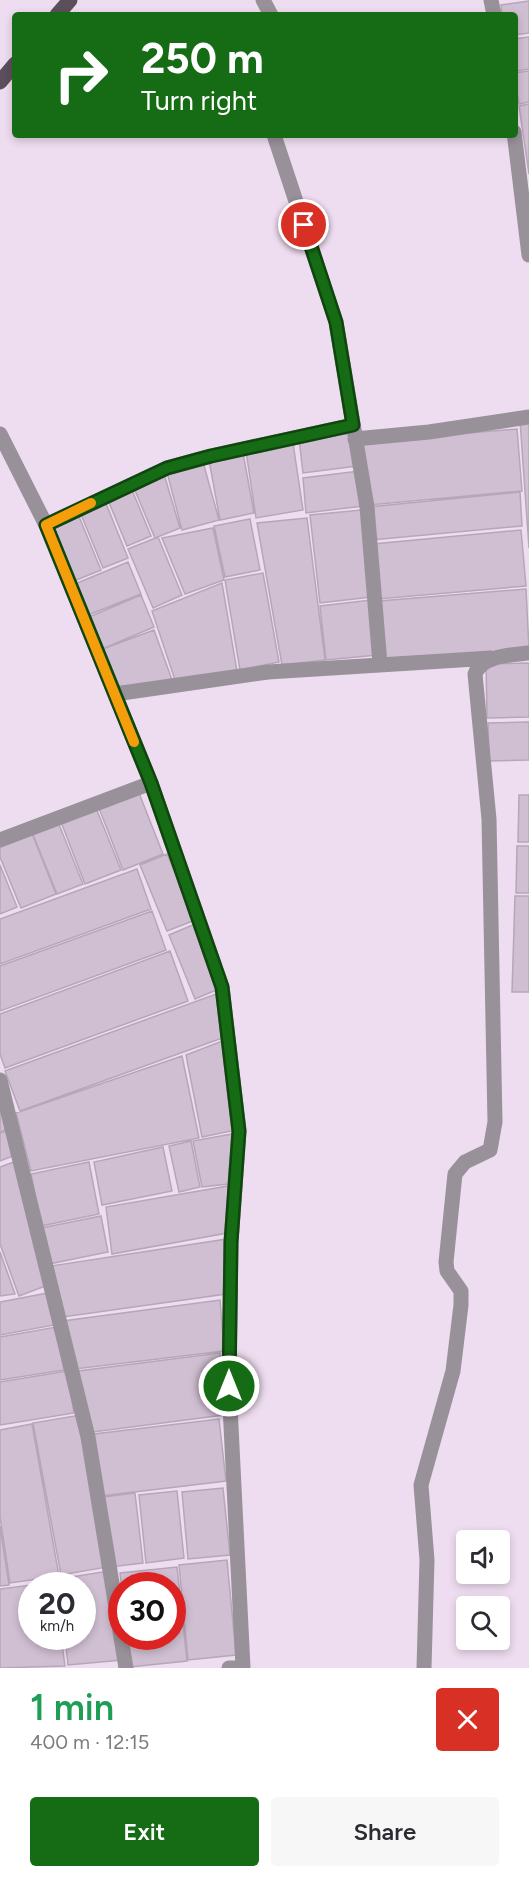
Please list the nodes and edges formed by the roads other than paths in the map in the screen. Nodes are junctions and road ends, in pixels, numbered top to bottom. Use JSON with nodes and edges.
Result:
{"nodes":[{"id":1,"x":70,"y":0,"type":"edge"},
{"id":2,"x":60,"y":12,"type":"edge"},
{"id":3,"x":12,"y":68,"type":"edge"},
{"id":4,"x":0,"y":82,"type":"edge"},
{"id":5,"x":275,"y":138,"type":"edge"},
{"id":6,"x":515,"y":138,"type":"edge"},
{"id":7,"x":529,"y":255,"type":"edge"},
{"id":8,"x":529,"y":417,"type":"edge"},
{"id":9,"x":354,"y":432,"type":"junction"},
{"id":10,"x":0,"y":434,"type":"edge"},
{"id":11,"x":46,"y":525,"type":"junction"},
{"id":12,"x":529,"y":653,"type":"edge"},
{"id":13,"x":496,"y":658,"type":"junction"},
{"id":14,"x":380,"y":664,"type":"junction"},
{"id":15,"x":115,"y":694,"type":"junction"},
{"id":16,"x":151,"y":783,"type":"junction"},
{"id":17,"x":0,"y":840,"type":"edge"},
{"id":18,"x":1,"y":1087,"type":"edge"},
{"id":19,"x":126,"y":1668,"type":"edge"},
{"id":20,"x":229,"y":1668,"type":"edge"},
{"id":21,"x":424,"y":1668,"type":"edge"}],
"edges":[{"from":1,"to":2,"type":"main road"},
{"from":3,"to":4,"type":"main road"},
{"from":5,"to":9,"type":"street"},
{"from":6,"to":7,"type":"street"},
{"from":8,"to":9,"type":"street"},
{"from":9,"to":11,"type":"street"},
{"from":9,"to":14,"type":"street"},
{"from":10,"to":11,"type":"street"},
{"from":11,"to":15,"type":"street"},
{"from":12,"to":13,"type":"street"},
{"from":13,"to":14,"type":"street"},
{"from":13,"to":21,"type":"street"},
{"from":14,"to":15,"type":"street"},
{"from":15,"to":16,"type":"street"},
{"from":16,"to":17,"type":"street"},
{"from":16,"to":20,"type":"street"},
{"from":18,"to":19,"type":"street"}]}
